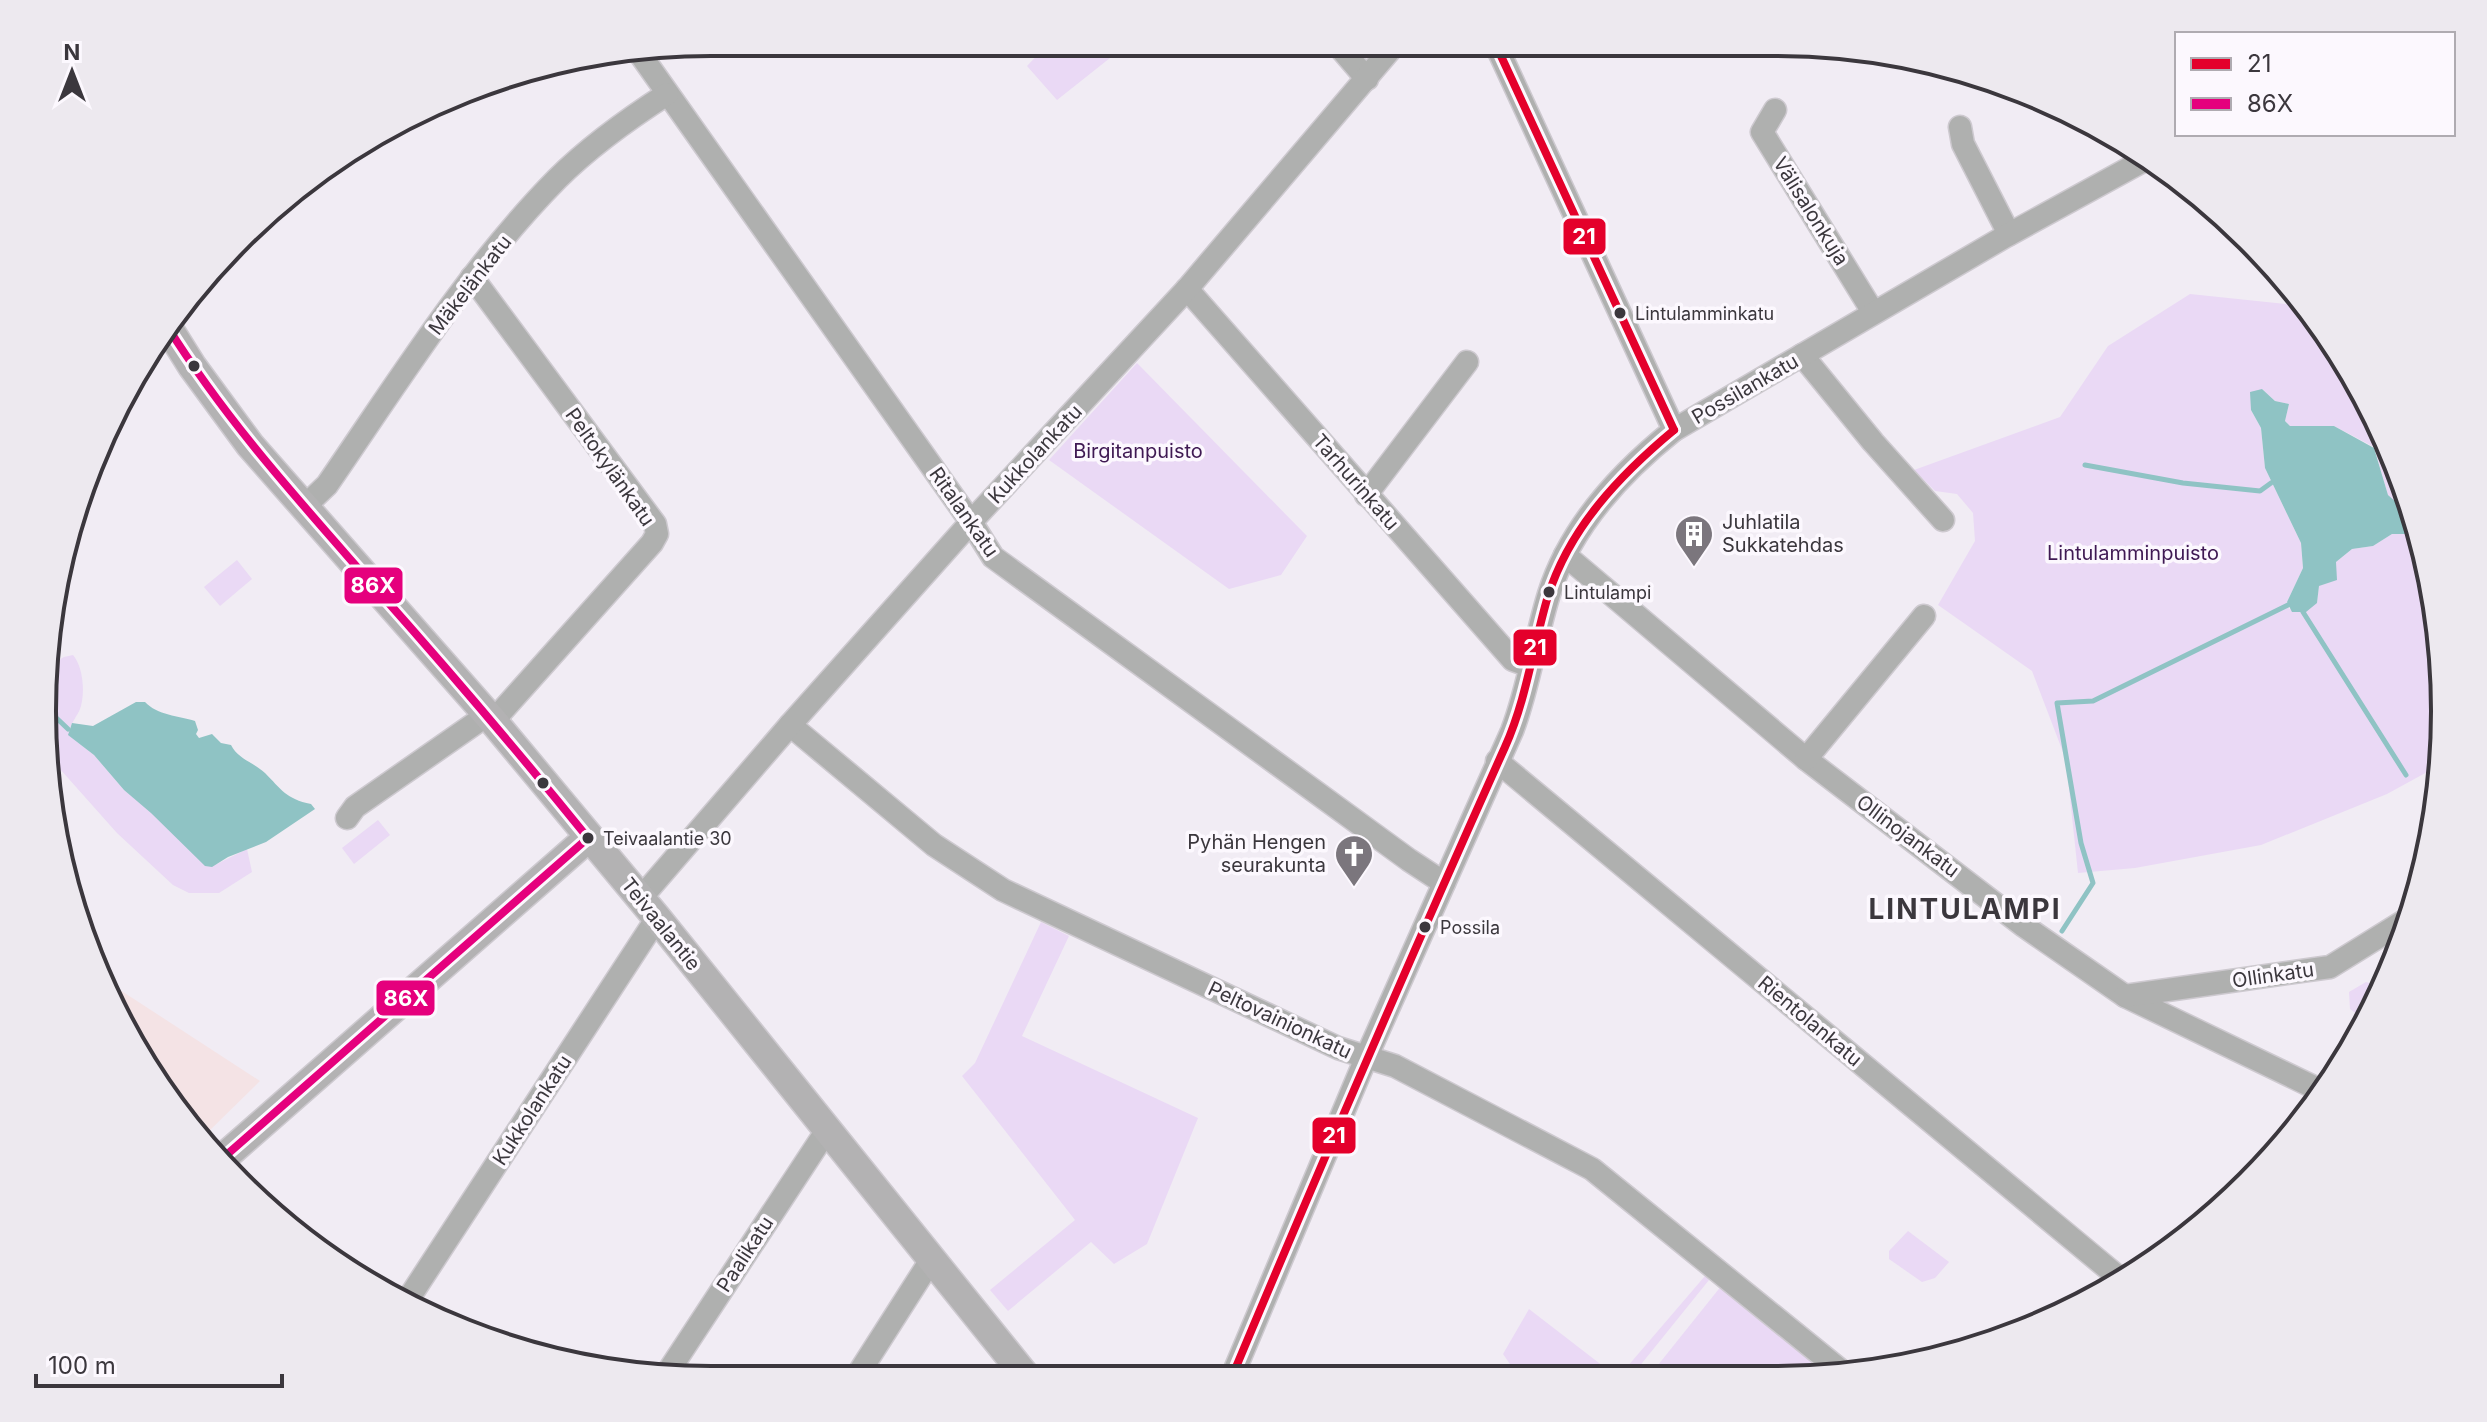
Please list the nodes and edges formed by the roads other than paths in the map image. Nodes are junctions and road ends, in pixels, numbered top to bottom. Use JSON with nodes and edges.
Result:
{"nodes":[{"id":1,"x":1347,"y":56,"type":"edge"},
{"id":2,"x":1386,"y":56,"type":"edge"},
{"id":3,"x":1501,"y":56,"type":"edge"},
{"id":4,"x":644,"y":60,"type":"edge"},
{"id":5,"x":1367,"y":79,"type":"junction"},
{"id":6,"x":667,"y":94,"type":"junction"},
{"id":7,"x":1775,"y":110,"type":"dead end"},
{"id":8,"x":1960,"y":127,"type":"dead end"},
{"id":9,"x":2137,"y":164,"type":"edge"},
{"id":10,"x":2009,"y":234,"type":"junction"},
{"id":11,"x":472,"y":277,"type":"junction"},
{"id":12,"x":1187,"y":289,"type":"junction"},
{"id":13,"x":1873,"y":312,"type":"junction"},
{"id":14,"x":174,"y":336,"type":"edge"},
{"id":15,"x":1802,"y":355,"type":"junction"},
{"id":16,"x":1467,"y":362,"type":"dead end"},
{"id":17,"x":1674,"y":430,"type":"junction"},
{"id":18,"x":1366,"y":495,"type":"junction"},
{"id":19,"x":305,"y":506,"type":"junction"},
{"id":20,"x":1943,"y":520,"type":"dead end"},
{"id":21,"x":971,"y":522,"type":"junction"},
{"id":22,"x":1565,"y":555,"type":"junction"},
{"id":23,"x":1924,"y":616,"type":"dead end"},
{"id":24,"x":1530,"y":666,"type":"junction"},
{"id":25,"x":490,"y":718,"type":"junction"},
{"id":26,"x":790,"y":725,"type":"junction"},
{"id":27,"x":1806,"y":759,"type":"junction"},
{"id":28,"x":1497,"y":761,"type":"junction"},
{"id":29,"x":347,"y":818,"type":"dead end"},
{"id":30,"x":588,"y":838,"type":"junction"},
{"id":31,"x":1444,"y":883,"type":"junction"},
{"id":32,"x":649,"y":909,"type":"junction"},
{"id":33,"x":2394,"y":927,"type":"edge"},
{"id":34,"x":2125,"y":996,"type":"junction"},
{"id":35,"x":1366,"y":1058,"type":"junction"},
{"id":36,"x":2313,"y":1087,"type":"edge"},
{"id":37,"x":827,"y":1130,"type":"junction"},
{"id":38,"x":229,"y":1153,"type":"edge"},
{"id":39,"x":931,"y":1260,"type":"junction"},
{"id":40,"x":2113,"y":1273,"type":"edge"},
{"id":41,"x":412,"y":1293,"type":"edge"},
{"id":42,"x":1832,"y":1363,"type":"edge"},
{"id":43,"x":672,"y":1365,"type":"edge"},
{"id":44,"x":863,"y":1366,"type":"edge"},
{"id":45,"x":1017,"y":1366,"type":"edge"},
{"id":46,"x":1236,"y":1366,"type":"edge"}],
"edges":[{"from":1,"to":5,"type":"street"},
{"from":2,"to":5,"type":"street","name":"Kukkolankatu"},
{"from":3,"to":17,"type":"street"},
{"from":4,"to":6,"type":"street","name":"Ritalankatu"},
{"from":5,"to":12,"type":"street","name":"Kukkolankatu"},
{"from":6,"to":11,"type":"street","name":"Mäkelänkatu"},
{"from":6,"to":21,"type":"street","name":"Ritalankatu"},
{"from":7,"to":13,"type":"street","name":"Välisalonkuja"},
{"from":8,"to":10,"type":"street"},
{"from":9,"to":10,"type":"street","name":"Possilankatu"},
{"from":10,"to":13,"type":"street","name":"Possilankatu"},
{"from":11,"to":19,"type":"street","name":"Mäkelänkatu"},
{"from":11,"to":25,"type":"street","name":"Peltokylänkatu"},
{"from":12,"to":18,"type":"street","name":"Tarhurinkatu"},
{"from":12,"to":21,"type":"street","name":"Kukkolankatu"},
{"from":13,"to":15,"type":"street","name":"Possilankatu"},
{"from":14,"to":19,"type":"main road","name":"Teivaalantie"},
{"from":15,"to":17,"type":"street","name":"Possilankatu"},
{"from":15,"to":20,"type":"street"},
{"from":16,"to":18,"type":"street"},
{"from":17,"to":22,"type":"street","name":"Possilankatu"},
{"from":18,"to":24,"type":"street","name":"Tarhurinkatu"},
{"from":19,"to":25,"type":"main road","name":"Teivaalantie"},
{"from":21,"to":26,"type":"street","name":"Kukkolankatu"},
{"from":21,"to":31,"type":"street","name":"Ritalankatu"},
{"from":22,"to":24,"type":"street","name":"Possilankatu"},
{"from":22,"to":27,"type":"street","name":"Ollinojankatu"},
{"from":23,"to":27,"type":"street"},
{"from":24,"to":28,"type":"street","name":"Possilankatu"},
{"from":25,"to":29,"type":"street"},
{"from":25,"to":30,"type":"main road","name":"Teivaalantie"},
{"from":26,"to":32,"type":"street","name":"Kukkolankatu"},
{"from":26,"to":35,"type":"street","name":"Peltovainionkatu"},
{"from":27,"to":34,"type":"street","name":"Ollinojankatu"},
{"from":28,"to":31,"type":"street","name":"Possilankatu"},
{"from":28,"to":40,"type":"street","name":"Rientolankatu"},
{"from":30,"to":32,"type":"main road","name":"Teivaalantie"},
{"from":30,"to":38,"type":"main road"},
{"from":31,"to":35,"type":"street","name":"Possilankatu"},
{"from":32,"to":37,"type":"main road","name":"Teivaalantie"},
{"from":32,"to":41,"type":"street","name":"Kukkolankatu"},
{"from":33,"to":34,"type":"street","name":"Ollinkatu"},
{"from":34,"to":36,"type":"street","name":"Ollinojankatu"},
{"from":35,"to":42,"type":"street","name":"Peltovainionkatu"},
{"from":35,"to":46,"type":"street","name":"Possilankatu"},
{"from":37,"to":39,"type":"main road","name":"Teivaalantie"},
{"from":37,"to":43,"type":"street","name":"Paalikatu"},
{"from":39,"to":44,"type":"street"},
{"from":39,"to":45,"type":"main road","name":"Teivaalantie"}]}
